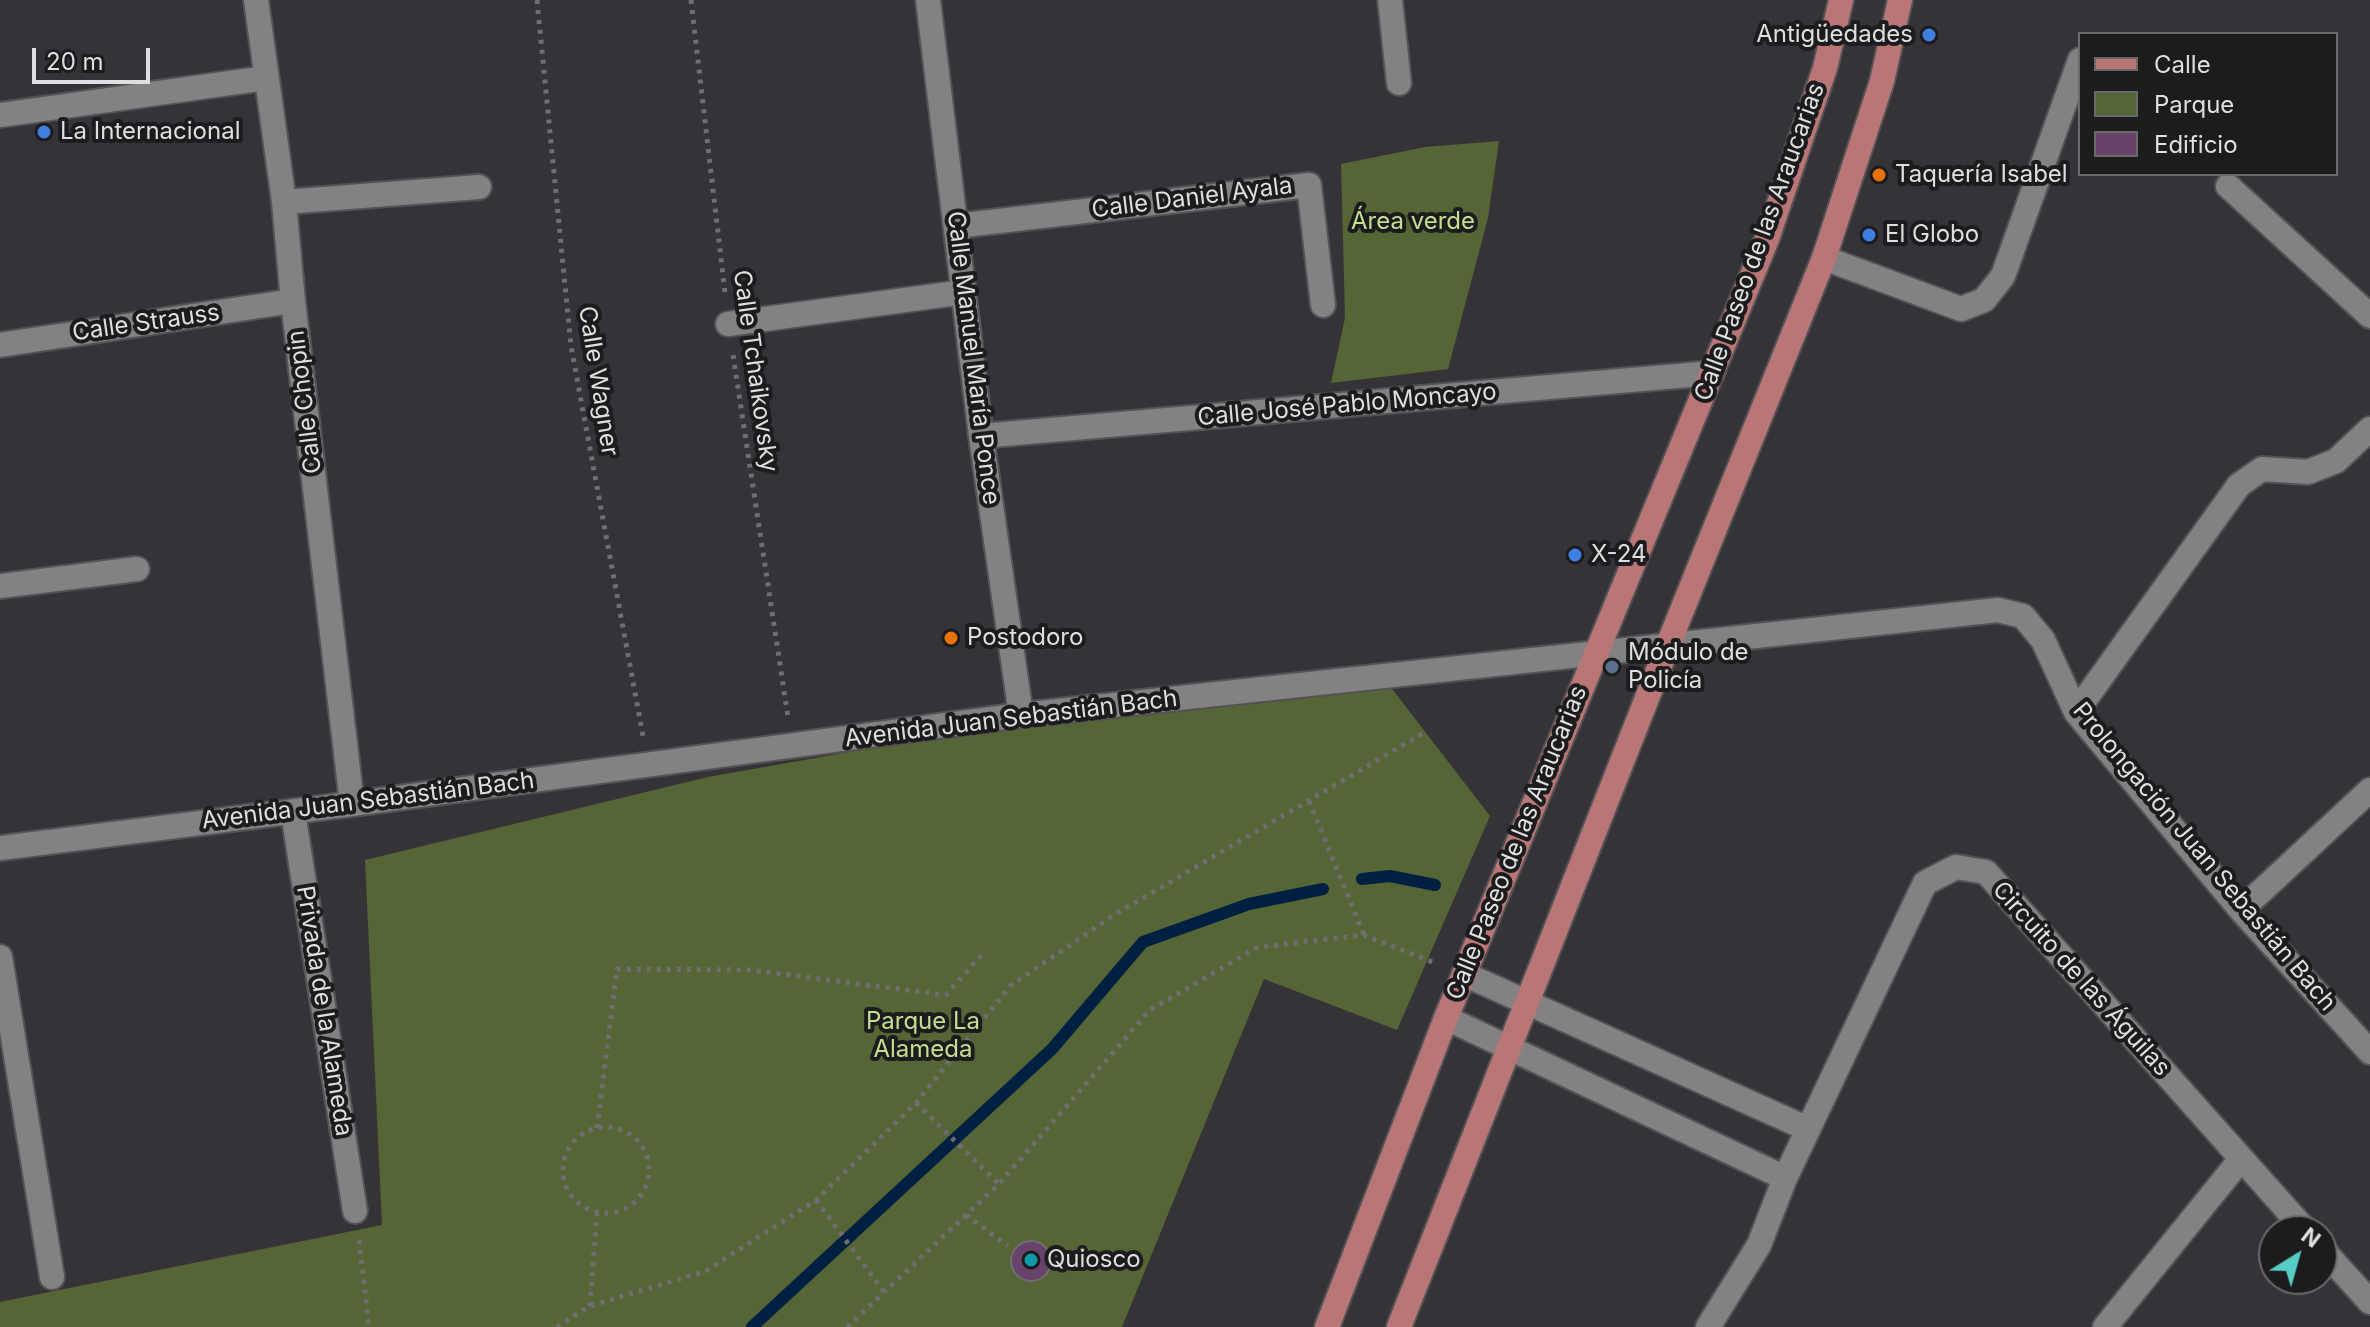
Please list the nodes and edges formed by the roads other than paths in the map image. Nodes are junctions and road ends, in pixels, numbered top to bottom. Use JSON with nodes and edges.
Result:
{"nodes":[{"id":1,"x":256,"y":0,"type":"edge"},
{"id":2,"x":928,"y":0,"type":"edge"},
{"id":3,"x":1390,"y":0,"type":"edge"},
{"id":4,"x":1841,"y":0,"type":"edge"},
{"id":5,"x":1900,"y":0,"type":"edge"},
{"id":6,"x":2078,"y":66,"type":"edge"},
{"id":7,"x":266,"y":78,"type":"junction"},
{"id":8,"x":1399,"y":83,"type":"dead end"},
{"id":9,"x":0,"y":115,"type":"edge"},
{"id":10,"x":2228,"y":186,"type":"dead end"},
{"id":11,"x":479,"y":187,"type":"dead end"},
{"id":12,"x":284,"y":202,"type":"junction"},
{"id":13,"x":956,"y":226,"type":"junction"},
{"id":14,"x":1824,"y":258,"type":"junction"},
{"id":15,"x":964,"y":292,"type":"junction"},
{"id":16,"x":293,"y":301,"type":"junction"},
{"id":17,"x":1323,"y":305,"type":"dead end"},
{"id":18,"x":2370,"y":316,"type":"edge"},
{"id":19,"x":728,"y":324,"type":"road end"},
{"id":20,"x":0,"y":345,"type":"edge"},
{"id":21,"x":1712,"y":373,"type":"junction"},
{"id":22,"x":2370,"y":429,"type":"edge"},
{"id":23,"x":981,"y":436,"type":"junction"},
{"id":24,"x":137,"y":569,"type":"dead end"},
{"id":25,"x":0,"y":586,"type":"edge"},
{"id":26,"x":2023,"y":616,"type":"joint"},
{"id":27,"x":1668,"y":645,"type":"junction"},
{"id":28,"x":1594,"y":654,"type":"junction"},
{"id":29,"x":2076,"y":712,"type":"junction"},
{"id":30,"x":1021,"y":715,"type":"junction"},
{"id":31,"x":2370,"y":790,"type":"edge"},
{"id":32,"x":352,"y":804,"type":"junction"},
{"id":33,"x":293,"y":812,"type":"junction"},
{"id":34,"x":0,"y":848,"type":"edge"},
{"id":35,"x":2241,"y":910,"type":"junction"},
{"id":36,"x":0,"y":957,"type":"edge"},
{"id":37,"x":1464,"y":974,"type":"junction"},
{"id":38,"x":1528,"y":1002,"type":"junction"},
{"id":39,"x":1446,"y":1018,"type":"junction"},
{"id":40,"x":1510,"y":1047,"type":"junction"},
{"id":41,"x":2370,"y":1052,"type":"edge"},
{"id":42,"x":1808,"y":1129,"type":"junction"},
{"id":43,"x":2241,"y":1159,"type":"junction"},
{"id":44,"x":1785,"y":1178,"type":"junction"},
{"id":45,"x":355,"y":1211,"type":"road end"},
{"id":46,"x":2292,"y":1215,"type":"edge"},
{"id":47,"x":2338,"y":1267,"type":"edge"},
{"id":48,"x":52,"y":1277,"type":"dead end"},
{"id":49,"x":2370,"y":1302,"type":"edge"},
{"id":50,"x":1327,"y":1327,"type":"edge"},
{"id":51,"x":1399,"y":1327,"type":"edge"},
{"id":52,"x":1708,"y":1327,"type":"edge"},
{"id":53,"x":2105,"y":1327,"type":"edge"}],
"edges":[{"from":1,"to":7,"type":"street","name":"Calle Chopin"},
{"from":2,"to":13,"type":"street","name":"Calle Manuel María Ponce"},
{"from":3,"to":8,"type":"street"},
{"from":4,"to":21,"type":"main road","name":"Calle Paseo de las Araucarias"},
{"from":5,"to":14,"type":"main road"},
{"from":6,"to":14,"type":"street"},
{"from":7,"to":9,"type":"street"},
{"from":7,"to":12,"type":"street","name":"Calle Chopin"},
{"from":10,"to":18,"type":"street"},
{"from":11,"to":12,"type":"street"},
{"from":12,"to":16,"type":"street","name":"Calle Chopin"},
{"from":13,"to":15,"type":"street","name":"Calle Manuel María Ponce"},
{"from":13,"to":17,"type":"street","name":"Calle Daniel Ayala"},
{"from":14,"to":27,"type":"main road"},
{"from":15,"to":19,"type":"street"},
{"from":15,"to":23,"type":"street","name":"Calle Manuel María Ponce"},
{"from":16,"to":20,"type":"street","name":"Calle Strauss"},
{"from":16,"to":32,"type":"street","name":"Calle Chopin"},
{"from":21,"to":23,"type":"street","name":"Calle José Pablo Moncayo"},
{"from":21,"to":28,"type":"main road","name":"Calle Paseo de las Araucarias"},
{"from":22,"to":29,"type":"street"},
{"from":23,"to":30,"type":"street","name":"Calle Manuel María Ponce"},
{"from":24,"to":25,"type":"street"},
{"from":26,"to":27,"type":"street","name":"Avenida Juan Sebastián Bach"},
{"from":26,"to":29,"type":"street","name":"Prolongación Juan Sebastián Bach"},
{"from":27,"to":28,"type":"street","name":"Avenida Juan Sebastián Bach"},
{"from":27,"to":38,"type":"main road"},
{"from":28,"to":30,"type":"street","name":"Avenida Juan Sebastián Bach"},
{"from":28,"to":37,"type":"main road","name":"Calle Paseo de las Araucarias"},
{"from":29,"to":35,"type":"street","name":"Prolongación Juan Sebastián Bach"},
{"from":30,"to":32,"type":"street","name":"Avenida Juan Sebastián Bach"},
{"from":31,"to":35,"type":"street"},
{"from":32,"to":33,"type":"street","name":"Avenida Juan Sebastián Bach"},
{"from":33,"to":34,"type":"street","name":"Avenida Juan Sebastián Bach"},
{"from":33,"to":45,"type":"street","name":"Privada de la Alameda"},
{"from":35,"to":41,"type":"street","name":"Prolongación Juan Sebastián Bach"},
{"from":36,"to":48,"type":"street"},
{"from":37,"to":38,"type":"street"},
{"from":37,"to":39,"type":"main road","name":"Calle Paseo de las Araucarias"},
{"from":38,"to":40,"type":"main road"},
{"from":38,"to":42,"type":"street"},
{"from":39,"to":40,"type":"street"},
{"from":39,"to":50,"type":"main road","name":"Calle Paseo de las Araucarias"},
{"from":40,"to":44,"type":"street"},
{"from":40,"to":51,"type":"main road"},
{"from":42,"to":43,"type":"street","name":"Circuito de las Águilas"},
{"from":42,"to":44,"type":"street","name":"Circuito de las Águilas"},
{"from":43,"to":46,"type":"street","name":"Circuito de las Águilas"},
{"from":43,"to":53,"type":"street"},
{"from":44,"to":52,"type":"street","name":"Circuito de las Águilas"},
{"from":47,"to":49,"type":"street"}]}
